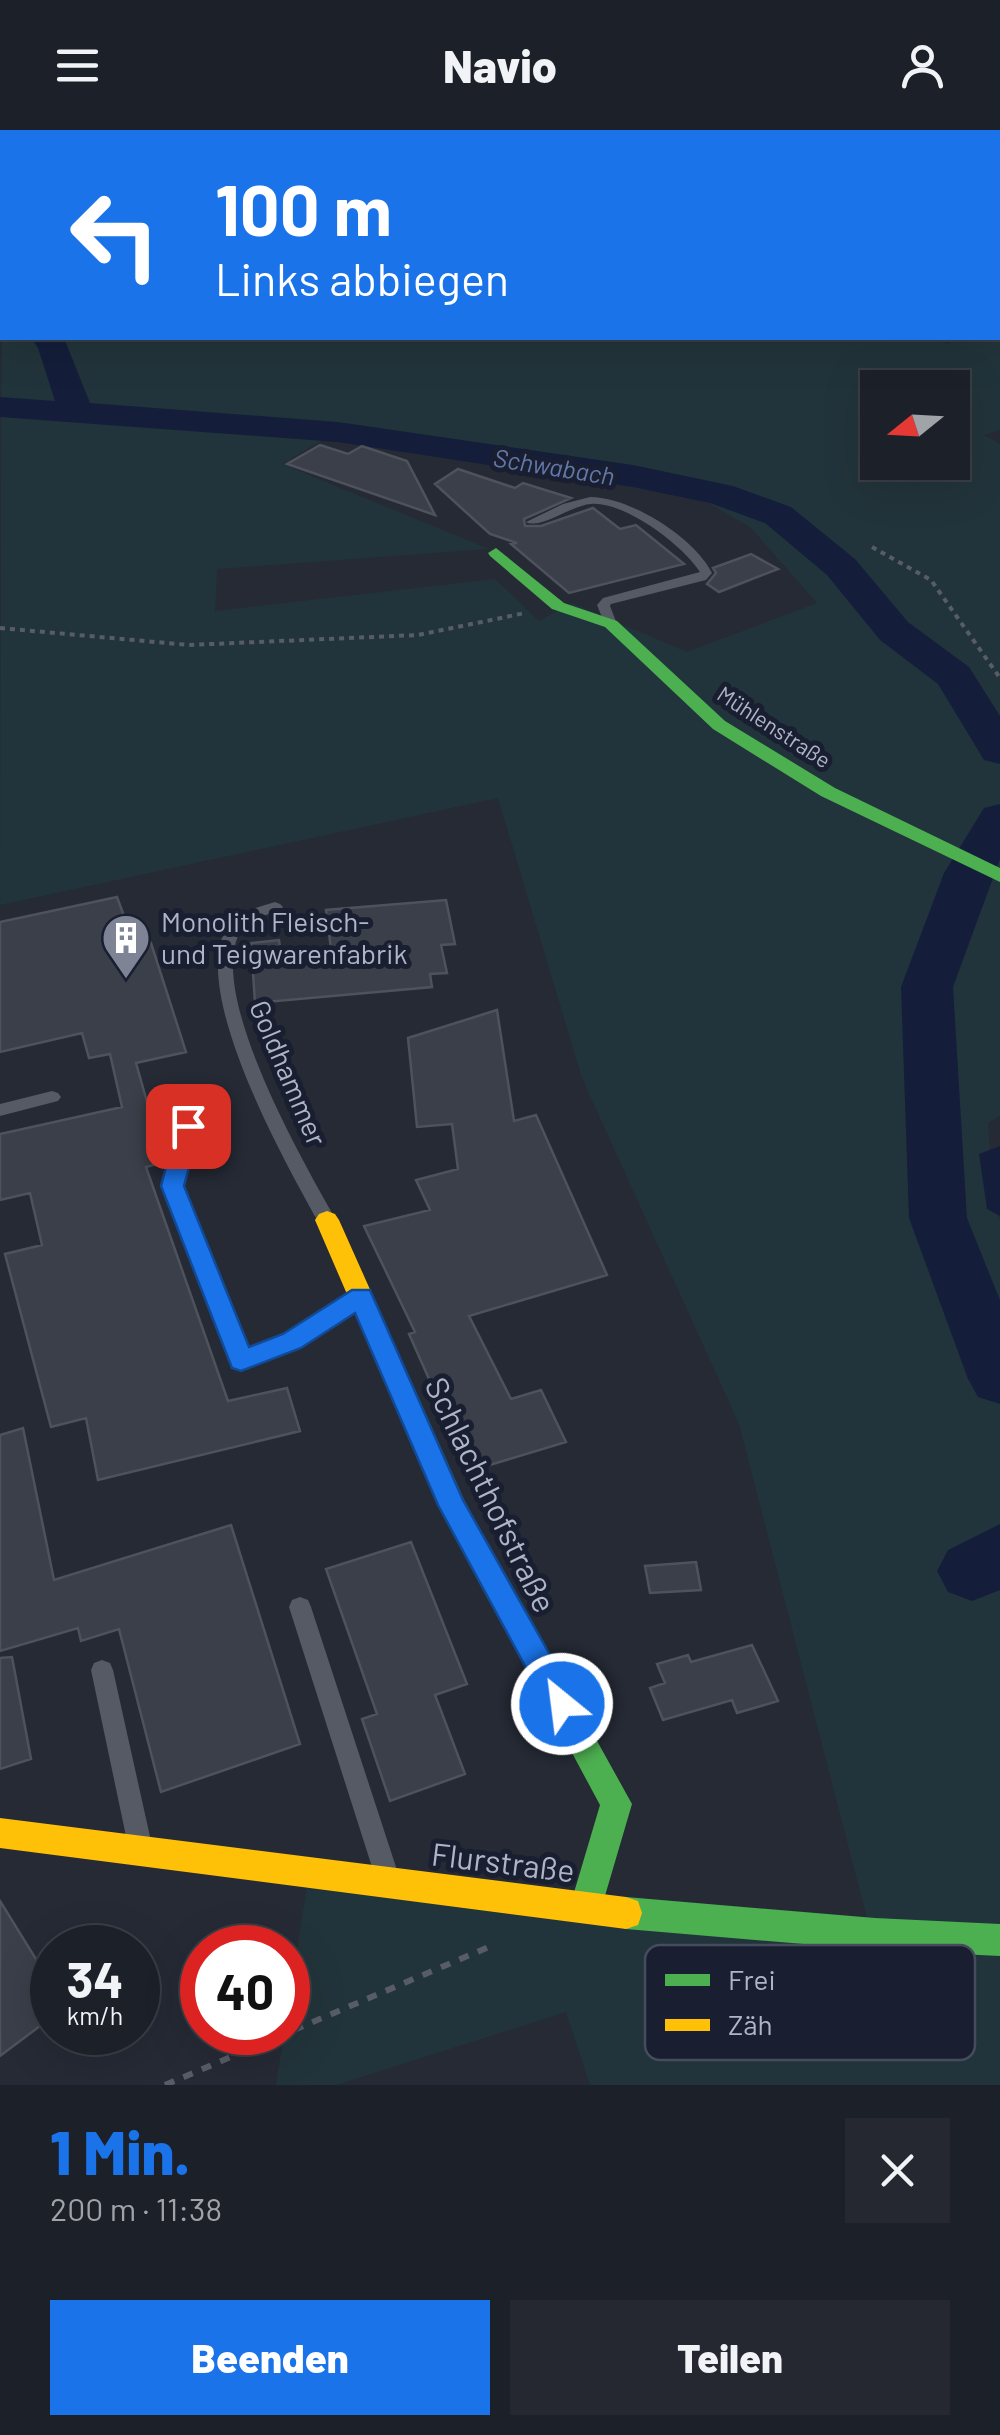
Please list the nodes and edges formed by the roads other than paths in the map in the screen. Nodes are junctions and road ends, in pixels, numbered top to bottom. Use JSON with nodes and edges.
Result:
{"nodes":[{"id":1,"x":532,"y":522,"type":"dead end"},
{"id":2,"x":496,"y":554,"type":"dead end"},
{"id":3,"x":611,"y":624,"type":"junction"},
{"id":4,"x":1000,"y":876,"type":"edge"},
{"id":5,"x":275,"y":908,"type":"dead end"},
{"id":6,"x":52,"y":1097,"type":"dead end"},
{"id":7,"x":0,"y":1110,"type":"edge"},
{"id":8,"x":188,"y":1126,"type":"dead end"},
{"id":9,"x":326,"y":1220,"type":"joint"},
{"id":10,"x":361,"y":1297,"type":"junction"},
{"id":11,"x":300,"y":1607,"type":"dead end"},
{"id":12,"x":102,"y":1670,"type":"dead end"},
{"id":13,"x":0,"y":1833,"type":"edge"},
{"id":14,"x":142,"y":1851,"type":"junction"},
{"id":15,"x":388,"y":1882,"type":"junction"},
{"id":16,"x":586,"y":1906,"type":"junction"},
{"id":17,"x":1000,"y":1940,"type":"edge"}],
"edges":[{"from":1,"to":3,"type":"lane"},
{"from":2,"to":3,"type":"main road","name":"Mühlenstraße"},
{"from":3,"to":4,"type":"main road","name":"Mühlenstraße"},
{"from":5,"to":9,"type":"lane","name":"Goldhammer"},
{"from":6,"to":7,"type":"lane"},
{"from":8,"to":10,"type":"lane"},
{"from":9,"to":10,"type":"main road","name":"Schlachthofstraße"},
{"from":10,"to":16,"type":"main road","name":"Schlachthofstraße"},
{"from":11,"to":15,"type":"lane"},
{"from":12,"to":14,"type":"lane"},
{"from":13,"to":14,"type":"main road","name":"Flurstraße"},
{"from":14,"to":15,"type":"main road","name":"Flurstraße"},
{"from":15,"to":16,"type":"main road","name":"Flurstraße"},
{"from":16,"to":17,"type":"main road","name":"Flurstraße"}]}
